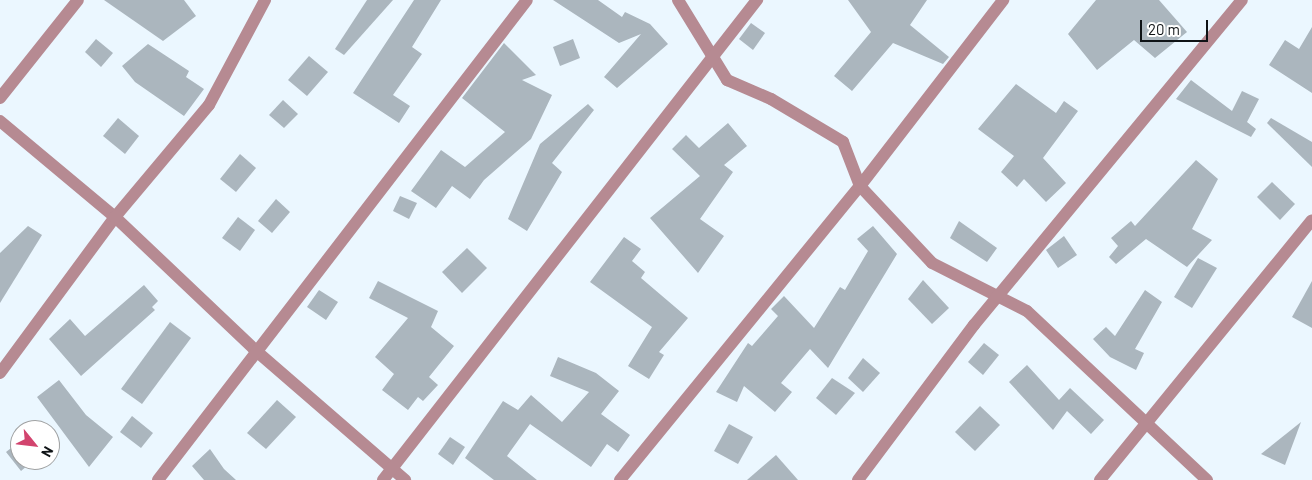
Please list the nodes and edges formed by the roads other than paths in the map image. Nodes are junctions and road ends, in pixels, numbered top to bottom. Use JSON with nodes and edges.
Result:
{"nodes":[{"id":1,"x":78,"y":0,"type":"edge"},
{"id":2,"x":266,"y":0,"type":"edge"},
{"id":3,"x":528,"y":0,"type":"edge"},
{"id":4,"x":678,"y":0,"type":"edge"},
{"id":5,"x":757,"y":0,"type":"edge"},
{"id":6,"x":1003,"y":0,"type":"edge"},
{"id":7,"x":1242,"y":0,"type":"edge"},
{"id":8,"x":713,"y":52,"type":"junction"},
{"id":9,"x":0,"y":98,"type":"edge"},
{"id":10,"x":0,"y":121,"type":"edge"},
{"id":11,"x":860,"y":186,"type":"junction"},
{"id":12,"x":115,"y":217,"type":"junction"},
{"id":13,"x":1312,"y":220,"type":"edge"},
{"id":14,"x":996,"y":299,"type":"junction"},
{"id":15,"x":254,"y":349,"type":"junction"},
{"id":16,"x":0,"y":373,"type":"edge"},
{"id":17,"x":1147,"y":422,"type":"junction"},
{"id":18,"x":393,"y":468,"type":"junction"},
{"id":19,"x":158,"y":480,"type":"edge"},
{"id":20,"x":383,"y":480,"type":"edge"},
{"id":21,"x":405,"y":480,"type":"edge"},
{"id":22,"x":620,"y":480,"type":"edge"},
{"id":23,"x":858,"y":480,"type":"edge"},
{"id":24,"x":1100,"y":480,"type":"edge"},
{"id":25,"x":1207,"y":480,"type":"edge"}],
"edges":[{"from":1,"to":9,"type":"street"},
{"from":2,"to":12,"type":"street"},
{"from":3,"to":15,"type":"street"},
{"from":4,"to":8,"type":"street"},
{"from":5,"to":8,"type":"street"},
{"from":6,"to":11,"type":"street"},
{"from":7,"to":14,"type":"street"},
{"from":8,"to":11,"type":"street"},
{"from":8,"to":18,"type":"street"},
{"from":10,"to":12,"type":"street"},
{"from":11,"to":14,"type":"street"},
{"from":11,"to":22,"type":"street"},
{"from":12,"to":15,"type":"street"},
{"from":12,"to":16,"type":"street"},
{"from":13,"to":17,"type":"street"},
{"from":14,"to":17,"type":"street"},
{"from":14,"to":23,"type":"street"},
{"from":15,"to":18,"type":"street"},
{"from":15,"to":19,"type":"street"},
{"from":17,"to":24,"type":"street"},
{"from":17,"to":25,"type":"street"},
{"from":18,"to":20,"type":"street"},
{"from":18,"to":21,"type":"street"}]}
